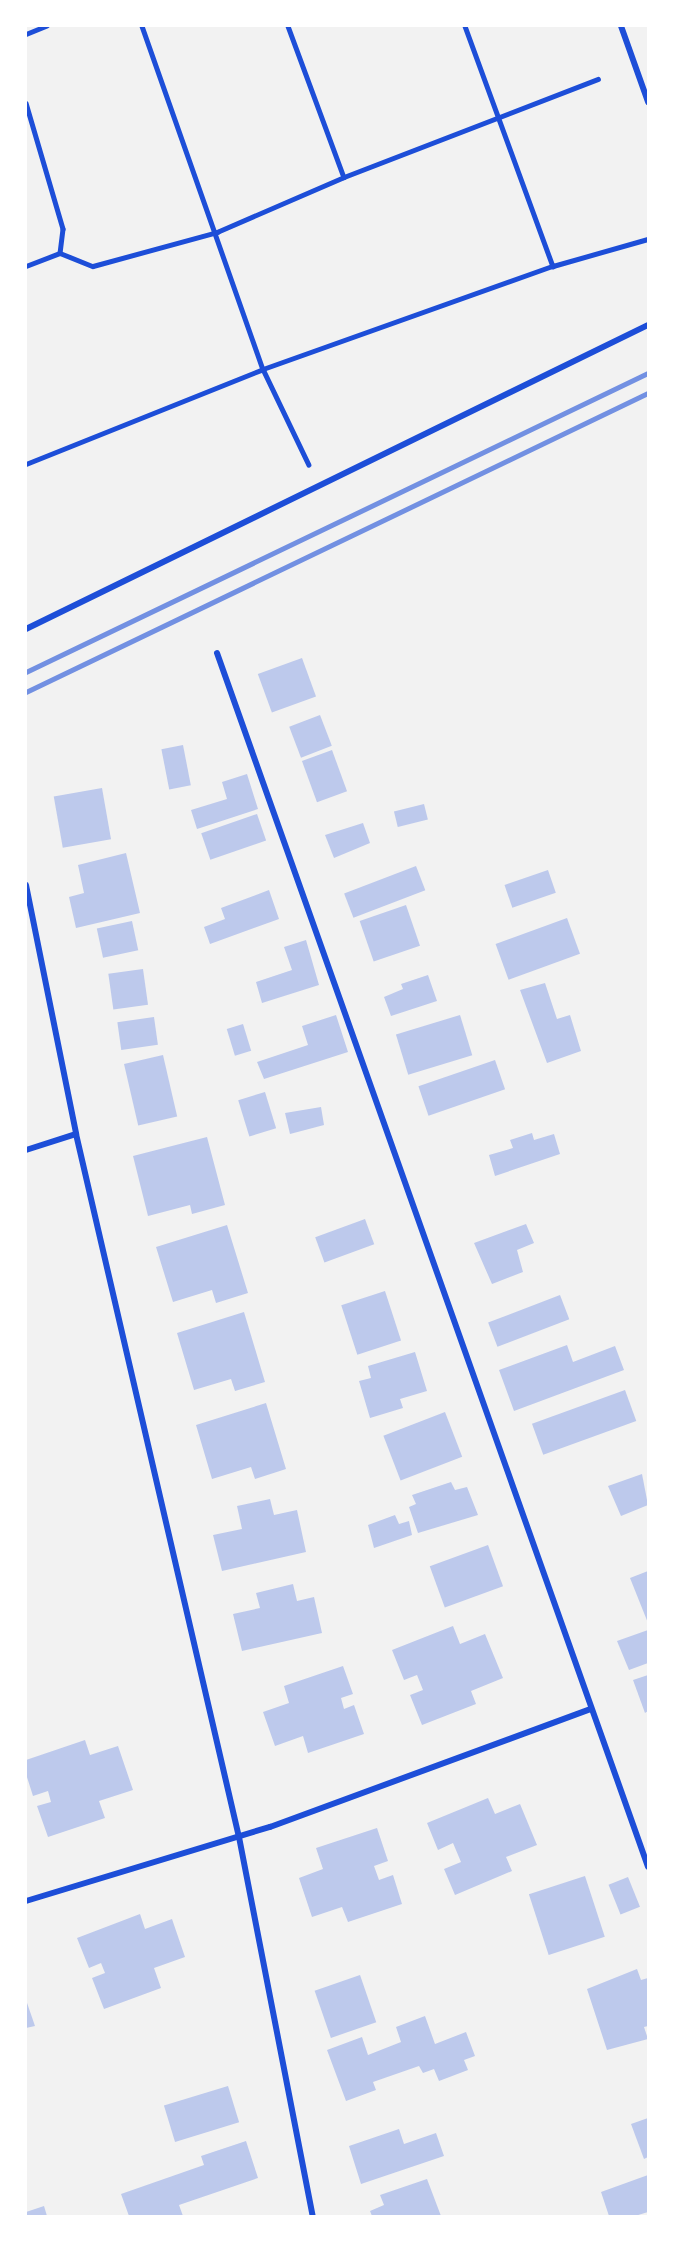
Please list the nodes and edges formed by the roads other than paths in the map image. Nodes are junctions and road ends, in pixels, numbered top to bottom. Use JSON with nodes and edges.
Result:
{"nodes":[{"id":1,"x":46,"y":26,"type":"edge"},
{"id":2,"x":141,"y":26,"type":"edge"},
{"id":3,"x":288,"y":26,"type":"edge"},
{"id":4,"x":465,"y":26,"type":"edge"},
{"id":5,"x":621,"y":26,"type":"edge"},
{"id":6,"x":26,"y":34,"type":"edge"},
{"id":7,"x":598,"y":79,"type":"dead end"},
{"id":8,"x":26,"y":102,"type":"edge"},
{"id":9,"x":648,"y":102,"type":"edge"},
{"id":10,"x":498,"y":118,"type":"junction"},
{"id":11,"x":344,"y":177,"type":"junction"},
{"id":12,"x":217,"y":232,"type":"junction"},
{"id":13,"x":648,"y":239,"type":"edge"},
{"id":14,"x":60,"y":253,"type":"junction"},
{"id":15,"x":26,"y":266,"type":"edge"},
{"id":16,"x":553,"y":266,"type":"junction"},
{"id":17,"x":648,"y":325,"type":"edge"},
{"id":18,"x":262,"y":369,"type":"junction"},
{"id":19,"x":26,"y":464,"type":"edge"},
{"id":20,"x":309,"y":465,"type":"dead end"},
{"id":21,"x":26,"y":629,"type":"edge"},
{"id":22,"x":217,"y":653,"type":"dead end"},
{"id":23,"x":26,"y":885,"type":"edge"},
{"id":24,"x":76,"y":1134,"type":"junction"},
{"id":25,"x":26,"y":1150,"type":"edge"},
{"id":26,"x":591,"y":1709,"type":"junction"},
{"id":27,"x":239,"y":1837,"type":"junction"},
{"id":28,"x":648,"y":1867,"type":"edge"},
{"id":29,"x":26,"y":1901,"type":"edge"},
{"id":30,"x":313,"y":2217,"type":"edge"}],
"edges":[{"from":1,"to":6,"type":"lane"},
{"from":2,"to":12,"type":"lane"},
{"from":3,"to":11,"type":"lane"},
{"from":4,"to":10,"type":"lane"},
{"from":5,"to":9,"type":"street"},
{"from":7,"to":10,"type":"lane"},
{"from":8,"to":14,"type":"lane"},
{"from":10,"to":11,"type":"lane"},
{"from":10,"to":16,"type":"lane"},
{"from":11,"to":12,"type":"lane"},
{"from":12,"to":14,"type":"lane"},
{"from":12,"to":18,"type":"lane"},
{"from":13,"to":16,"type":"lane"},
{"from":14,"to":15,"type":"lane"},
{"from":16,"to":18,"type":"lane"},
{"from":17,"to":21,"type":"street"},
{"from":18,"to":19,"type":"lane"},
{"from":18,"to":20,"type":"lane"},
{"from":22,"to":26,"type":"street"},
{"from":23,"to":24,"type":"street"},
{"from":24,"to":25,"type":"street"},
{"from":24,"to":27,"type":"street"},
{"from":26,"to":27,"type":"street"},
{"from":26,"to":28,"type":"street"},
{"from":27,"to":29,"type":"street"},
{"from":27,"to":30,"type":"street"}]}
